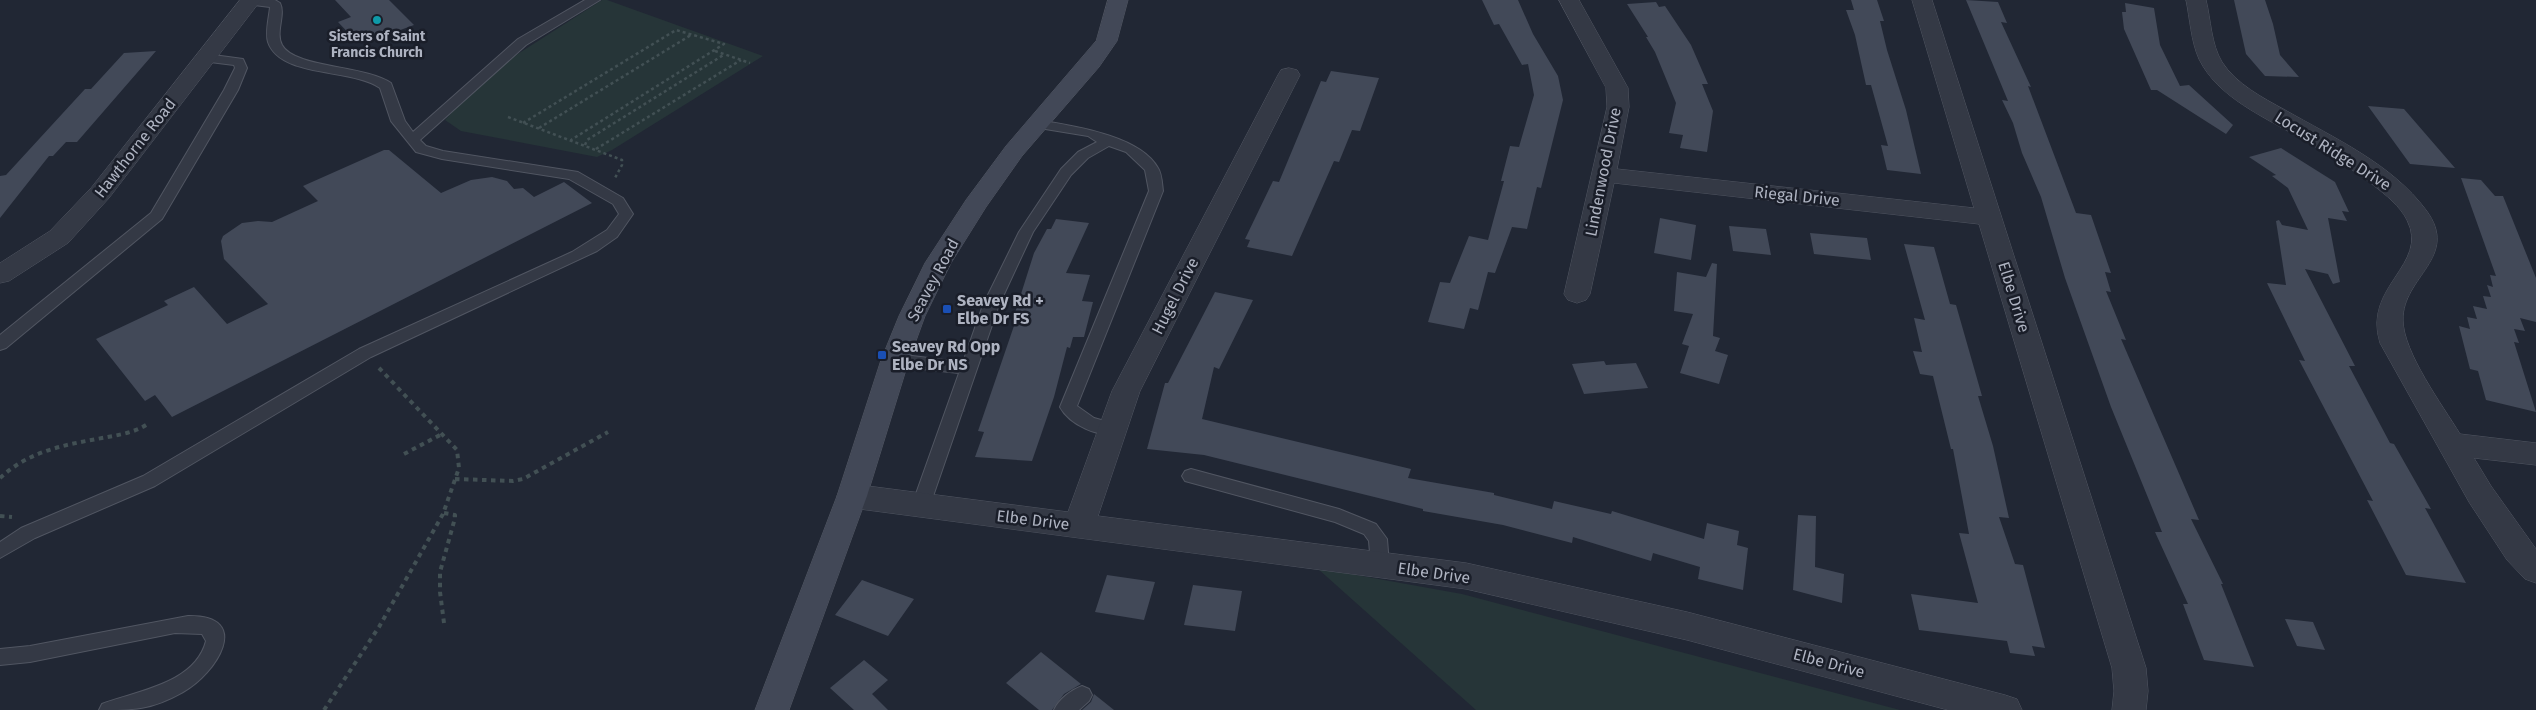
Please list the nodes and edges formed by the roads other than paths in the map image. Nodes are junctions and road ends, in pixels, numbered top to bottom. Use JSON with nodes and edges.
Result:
{"nodes":[{"id":1,"x":250,"y":0,"type":"edge"},
{"id":2,"x":594,"y":0,"type":"edge"},
{"id":3,"x":1118,"y":0,"type":"edge"},
{"id":4,"x":1570,"y":0,"type":"edge"},
{"id":5,"x":1922,"y":0,"type":"edge"},
{"id":6,"x":2196,"y":0,"type":"edge"},
{"id":7,"x":206,"y":58,"type":"junction"},
{"id":8,"x":1290,"y":75,"type":"dead end"},
{"id":9,"x":1038,"y":124,"type":"junction"},
{"id":10,"x":1103,"y":139,"type":"junction"},
{"id":11,"x":412,"y":140,"type":"junction"},
{"id":12,"x":1604,"y":175,"type":"junction"},
{"id":13,"x":1989,"y":217,"type":"junction"},
{"id":14,"x":0,"y":275,"type":"edge"},
{"id":15,"x":1576,"y":294,"type":"dead end"},
{"id":16,"x":0,"y":344,"type":"edge"},
{"id":17,"x":895,"y":360,"type":"junction"},
{"id":18,"x":969,"y":368,"type":"junction"},
{"id":19,"x":1113,"y":428,"type":"junction"},
{"id":20,"x":2451,"y":444,"type":"junction"},
{"id":21,"x":2536,"y":454,"type":"edge"},
{"id":22,"x":1191,"y":476,"type":"dead end"},
{"id":23,"x":852,"y":496,"type":"junction"},
{"id":24,"x":922,"y":505,"type":"junction"},
{"id":25,"x":1079,"y":526,"type":"junction"},
{"id":26,"x":0,"y":551,"type":"edge"},
{"id":27,"x":1380,"y":565,"type":"junction"},
{"id":28,"x":2536,"y":570,"type":"edge"},
{"id":29,"x":0,"y":657,"type":"edge"},
{"id":30,"x":1082,"y":695,"type":"dead end"},
{"id":31,"x":109,"y":710,"type":"edge"},
{"id":32,"x":772,"y":710,"type":"edge"},
{"id":33,"x":1064,"y":710,"type":"edge"},
{"id":34,"x":2005,"y":710,"type":"edge"},
{"id":35,"x":2129,"y":710,"type":"edge"}],
"edges":[{"from":1,"to":7,"type":"street","name":"Hawthorne Road"},
{"from":1,"to":11,"type":"lane"},
{"from":2,"to":11,"type":"lane"},
{"from":3,"to":9,"type":"street","name":"Seavey Road"},
{"from":4,"to":12,"type":"street","name":"Lindenwood Drive"},
{"from":5,"to":13,"type":"street","name":"Elbe Drive"},
{"from":6,"to":20,"type":"street","name":"Locust Ridge Drive"},
{"from":7,"to":14,"type":"street","name":"Hawthorne Road"},
{"from":7,"to":16,"type":"lane"},
{"from":8,"to":19,"type":"street","name":"Hugel Drive"},
{"from":9,"to":10,"type":"lane"},
{"from":9,"to":17,"type":"street","name":"Seavey Road"},
{"from":10,"to":18,"type":"lane"},
{"from":10,"to":19,"type":"lane"},
{"from":11,"to":26,"type":"lane"},
{"from":12,"to":13,"type":"street","name":"Riegal Drive"},
{"from":12,"to":15,"type":"street","name":"Lindenwood Drive"},
{"from":13,"to":35,"type":"street","name":"Elbe Drive"},
{"from":17,"to":18,"type":"lane"},
{"from":17,"to":23,"type":"street","name":"Seavey Road"},
{"from":18,"to":24,"type":"lane"},
{"from":19,"to":25,"type":"street","name":"Hugel Drive"},
{"from":20,"to":21,"type":"street"},
{"from":20,"to":28,"type":"street","name":"Locust Ridge Drive"},
{"from":22,"to":27,"type":"lane"},
{"from":23,"to":24,"type":"street","name":"Elbe Drive"},
{"from":23,"to":32,"type":"street","name":"Seavey Road"},
{"from":24,"to":25,"type":"street","name":"Elbe Drive"},
{"from":25,"to":27,"type":"street","name":"Elbe Drive"},
{"from":27,"to":34,"type":"street","name":"Elbe Drive"},
{"from":29,"to":31,"type":"lane"},
{"from":30,"to":33,"type":"lane"}]}
